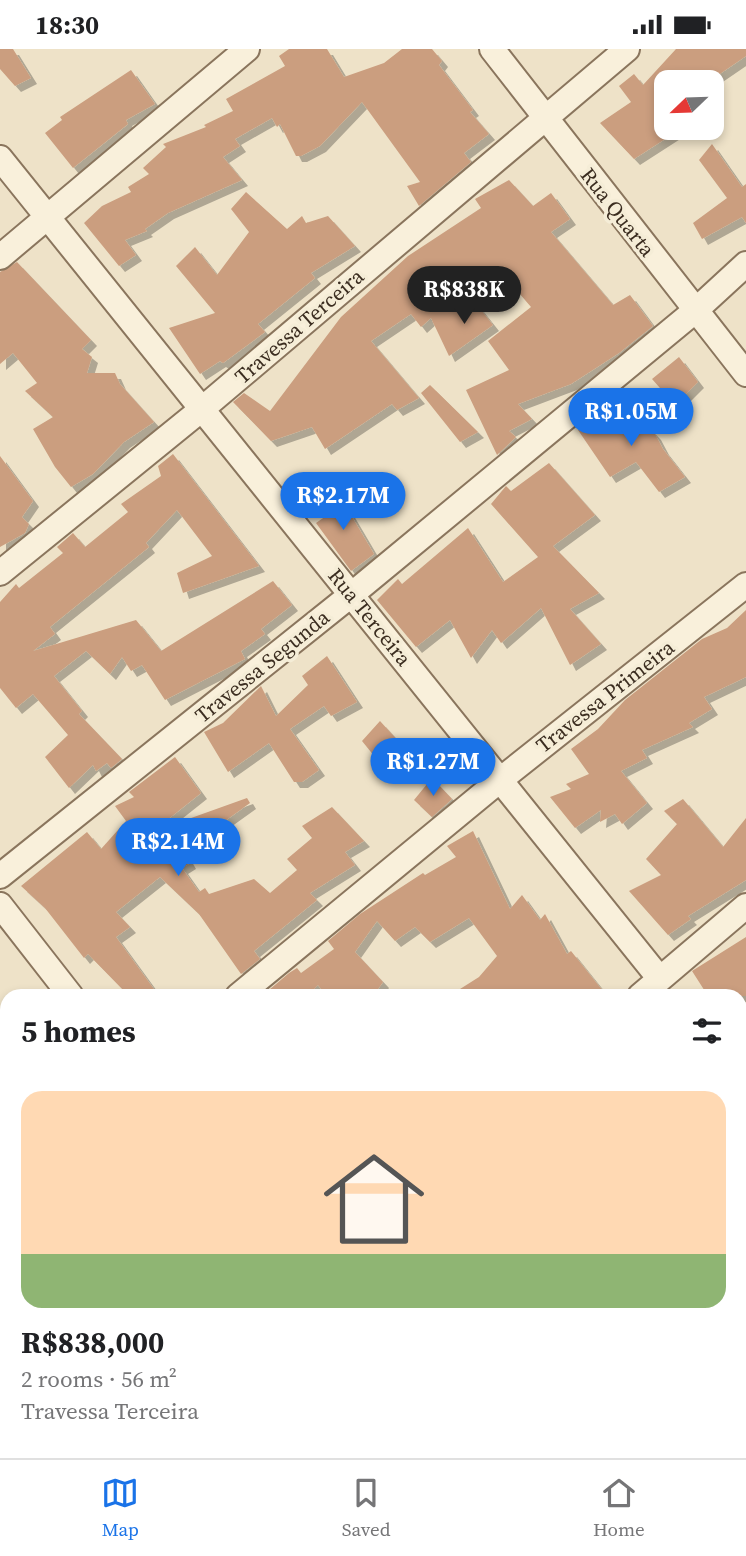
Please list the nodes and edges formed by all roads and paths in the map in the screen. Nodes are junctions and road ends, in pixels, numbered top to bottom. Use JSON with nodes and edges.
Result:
{"nodes":[{"id":1,"x":247,"y":49,"type":"edge"},
{"id":2,"x":492,"y":49,"type":"edge"},
{"id":3,"x":626,"y":49,"type":"edge"},
{"id":4,"x":544,"y":117,"type":"junction"},
{"id":5,"x":0,"y":158,"type":"edge"},
{"id":6,"x":48,"y":217,"type":"junction"},
{"id":7,"x":0,"y":257,"type":"edge"},
{"id":8,"x":746,"y":264,"type":"edge"},
{"id":9,"x":696,"y":310,"type":"junction"},
{"id":10,"x":746,"y":374,"type":"edge"},
{"id":11,"x":202,"y":409,"type":"junction"},
{"id":12,"x":0,"y":573,"type":"edge"},
{"id":13,"x":746,"y":585,"type":"edge"},
{"id":14,"x":351,"y":595,"type":"junction"},
{"id":15,"x":500,"y":780,"type":"junction"},
{"id":16,"x":0,"y":876,"type":"edge"},
{"id":17,"x":0,"y":905,"type":"edge"},
{"id":18,"x":746,"y":906,"type":"edge"},
{"id":19,"x":660,"y":979,"type":"junction"},
{"id":20,"x":66,"y":989,"type":"edge"},
{"id":21,"x":246,"y":989,"type":"edge"},
{"id":22,"x":648,"y":989,"type":"edge"}],
"edges":[{"from":1,"to":6,"type":"street"},
{"from":2,"to":4,"type":"street","name":"Rua Quarta"},
{"from":3,"to":4,"type":"street","name":"Travessa Terceira"},
{"from":4,"to":9,"type":"street","name":"Rua Quarta"},
{"from":4,"to":11,"type":"street","name":"Travessa Terceira"},
{"from":5,"to":6,"type":"street","name":"Rua Terceira"},
{"from":6,"to":7,"type":"street"},
{"from":6,"to":11,"type":"street","name":"Rua Terceira"},
{"from":8,"to":9,"type":"street","name":"Travessa Segunda"},
{"from":9,"to":10,"type":"street","name":"Rua Quarta"},
{"from":9,"to":14,"type":"street","name":"Travessa Segunda"},
{"from":11,"to":12,"type":"street","name":"Travessa Terceira"},
{"from":11,"to":14,"type":"street","name":"Rua Terceira"},
{"from":13,"to":15,"type":"street","name":"Travessa Primeira"},
{"from":14,"to":15,"type":"street","name":"Rua Terceira"},
{"from":14,"to":16,"type":"street","name":"Travessa Segunda"},
{"from":15,"to":19,"type":"street","name":"Rua Terceira"},
{"from":15,"to":21,"type":"street","name":"Travessa Primeira"},
{"from":17,"to":20,"type":"street"},
{"from":18,"to":19,"type":"street"},
{"from":19,"to":22,"type":"street"}]}
